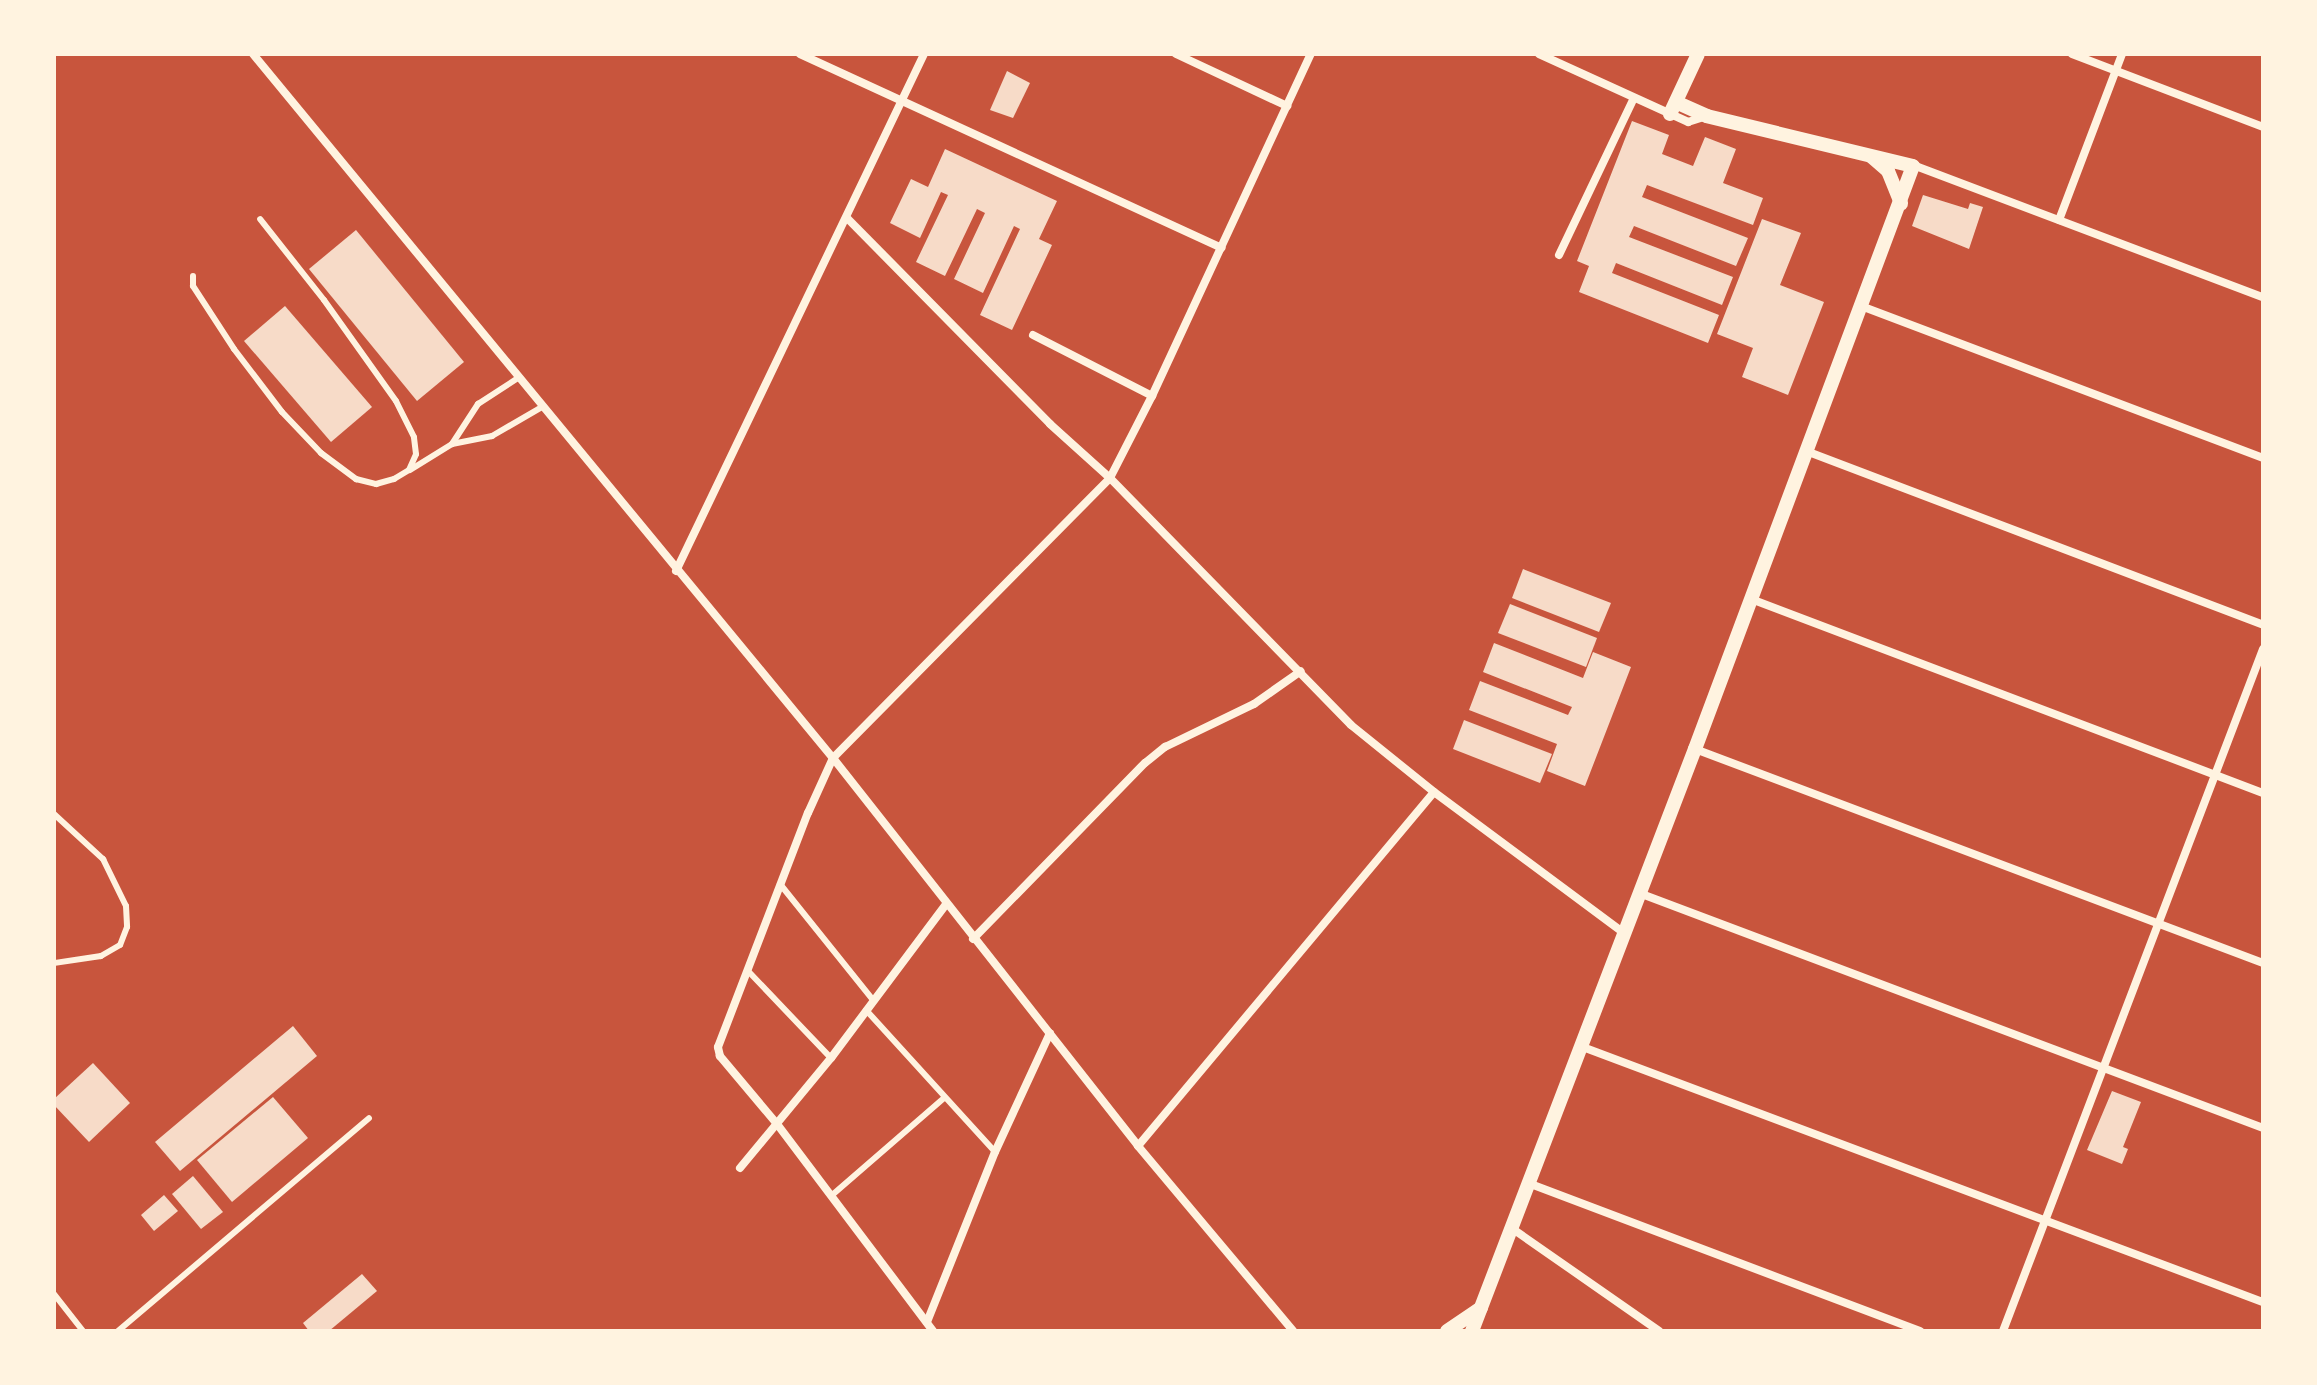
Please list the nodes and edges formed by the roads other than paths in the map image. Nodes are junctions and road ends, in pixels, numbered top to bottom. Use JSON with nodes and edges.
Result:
{"nodes":[{"id":1,"x":253,"y":54,"type":"edge"},
{"id":2,"x":800,"y":54,"type":"edge"},
{"id":3,"x":924,"y":54,"type":"edge"},
{"id":4,"x":1176,"y":54,"type":"edge"},
{"id":5,"x":1311,"y":54,"type":"edge"},
{"id":6,"x":1539,"y":54,"type":"edge"},
{"id":7,"x":1698,"y":54,"type":"edge"},
{"id":8,"x":2072,"y":54,"type":"edge"},
{"id":9,"x":2122,"y":54,"type":"edge"},
{"id":10,"x":2115,"y":71,"type":"junction"},
{"id":11,"x":1634,"y":98,"type":"junction"},
{"id":12,"x":903,"y":101,"type":"junction"},
{"id":13,"x":1287,"y":106,"type":"junction"},
{"id":14,"x":1673,"y":108,"type":"junction"},
{"id":15,"x":2263,"y":127,"type":"edge"},
{"id":16,"x":1867,"y":153,"type":"junction"},
{"id":17,"x":1913,"y":165,"type":"junction"},
{"id":18,"x":1901,"y":203,"type":"junction"},
{"id":19,"x":260,"y":219,"type":"dead end"},
{"id":20,"x":848,"y":219,"type":"junction"},
{"id":21,"x":2059,"y":220,"type":"junction"},
{"id":22,"x":1221,"y":248,"type":"junction"},
{"id":23,"x":1559,"y":255,"type":"dead end"},
{"id":24,"x":193,"y":276,"type":"dead end"},
{"id":25,"x":2263,"y":297,"type":"edge"},
{"id":26,"x":1861,"y":306,"type":"junction"},
{"id":27,"x":1033,"y":335,"type":"dead end"},
{"id":28,"x":518,"y":378,"type":"junction"},
{"id":29,"x":1152,"y":396,"type":"junction"},
{"id":30,"x":542,"y":407,"type":"junction"},
{"id":31,"x":452,"y":444,"type":"junction"},
{"id":32,"x":1806,"y":451,"type":"junction"},
{"id":33,"x":2263,"y":458,"type":"edge"},
{"id":34,"x":409,"y":470,"type":"junction"},
{"id":35,"x":1110,"y":478,"type":"junction"},
{"id":36,"x":676,"y":571,"type":"junction"},
{"id":37,"x":1751,"y":599,"type":"junction"},
{"id":38,"x":2263,"y":625,"type":"edge"},
{"id":39,"x":2263,"y":649,"type":"edge"},
{"id":40,"x":1301,"y":671,"type":"junction"},
{"id":41,"x":1695,"y":749,"type":"junction"},
{"id":42,"x":833,"y":758,"type":"junction"},
{"id":43,"x":2218,"y":776,"type":"junction"},
{"id":44,"x":1434,"y":792,"type":"junction"},
{"id":45,"x":2263,"y":793,"type":"edge"},
{"id":46,"x":54,"y":814,"type":"edge"},
{"id":47,"x":780,"y":884,"type":"junction"},
{"id":48,"x":1639,"y":893,"type":"junction"},
{"id":49,"x":946,"y":904,"type":"junction"},
{"id":50,"x":2159,"y":923,"type":"junction"},
{"id":51,"x":1624,"y":933,"type":"junction"},
{"id":52,"x":973,"y":939,"type":"junction"},
{"id":53,"x":54,"y":963,"type":"edge"},
{"id":54,"x":2263,"y":963,"type":"edge"},
{"id":55,"x":749,"y":972,"type":"junction"},
{"id":56,"x":872,"y":999,"type":"junction"},
{"id":57,"x":865,"y":1009,"type":"junction"},
{"id":58,"x":1050,"y":1033,"type":"junction"},
{"id":59,"x":1580,"y":1046,"type":"junction"},
{"id":60,"x":831,"y":1058,"type":"junction"},
{"id":61,"x":2102,"y":1068,"type":"junction"},
{"id":62,"x":943,"y":1099,"type":"junction"},
{"id":63,"x":369,"y":1118,"type":"dead end"},
{"id":64,"x":777,"y":1124,"type":"junction"},
{"id":65,"x":2263,"y":1128,"type":"edge"},
{"id":66,"x":1138,"y":1146,"type":"junction"},
{"id":67,"x":995,"y":1152,"type":"junction"},
{"id":68,"x":740,"y":1168,"type":"dead end"},
{"id":69,"x":1527,"y":1182,"type":"junction"},
{"id":70,"x":831,"y":1196,"type":"junction"},
{"id":71,"x":2045,"y":1220,"type":"junction"},
{"id":72,"x":1510,"y":1227,"type":"junction"},
{"id":73,"x":54,"y":1294,"type":"edge"},
{"id":74,"x":2263,"y":1302,"type":"edge"},
{"id":75,"x":1481,"y":1308,"type":"junction"},
{"id":76,"x":927,"y":1322,"type":"junction"},
{"id":77,"x":83,"y":1331,"type":"edge"},
{"id":78,"x":118,"y":1331,"type":"edge"},
{"id":79,"x":933,"y":1331,"type":"edge"},
{"id":80,"x":1293,"y":1331,"type":"edge"},
{"id":81,"x":1447,"y":1331,"type":"edge"},
{"id":82,"x":1472,"y":1331,"type":"edge"},
{"id":83,"x":1659,"y":1331,"type":"edge"},
{"id":84,"x":1920,"y":1331,"type":"edge"},
{"id":85,"x":2003,"y":1331,"type":"edge"}],
"edges":[{"from":1,"to":28,"type":"street"},
{"from":2,"to":12,"type":"street"},
{"from":3,"to":12,"type":"street"},
{"from":4,"to":13,"type":"street"},
{"from":5,"to":13,"type":"street"},
{"from":6,"to":11,"type":"street"},
{"from":7,"to":14,"type":"street"},
{"from":8,"to":10,"type":"street"},
{"from":9,"to":10,"type":"street"},
{"from":10,"to":15,"type":"street"},
{"from":10,"to":21,"type":"street"},
{"from":11,"to":14,"type":"street"},
{"from":11,"to":23,"type":"street"},
{"from":12,"to":20,"type":"street"},
{"from":12,"to":22,"type":"street"},
{"from":13,"to":22,"type":"street"},
{"from":14,"to":16,"type":"street"},
{"from":16,"to":17,"type":"street"},
{"from":16,"to":18,"type":"street"},
{"from":17,"to":18,"type":"street"},
{"from":17,"to":21,"type":"street"},
{"from":18,"to":26,"type":"street"},
{"from":19,"to":34,"type":"lane"},
{"from":20,"to":35,"type":"street"},
{"from":20,"to":36,"type":"street"},
{"from":21,"to":25,"type":"street"},
{"from":22,"to":29,"type":"street"},
{"from":24,"to":34,"type":"lane"},
{"from":26,"to":32,"type":"street"},
{"from":26,"to":33,"type":"street"},
{"from":27,"to":29,"type":"street"},
{"from":28,"to":30,"type":"street"},
{"from":28,"to":31,"type":"lane"},
{"from":29,"to":35,"type":"street"},
{"from":30,"to":31,"type":"lane"},
{"from":30,"to":36,"type":"street"},
{"from":31,"to":34,"type":"lane"},
{"from":32,"to":37,"type":"street"},
{"from":32,"to":38,"type":"street"},
{"from":35,"to":40,"type":"street"},
{"from":35,"to":42,"type":"street"},
{"from":36,"to":42,"type":"street"},
{"from":37,"to":41,"type":"street"},
{"from":37,"to":43,"type":"street"},
{"from":39,"to":43,"type":"street"},
{"from":40,"to":44,"type":"street"},
{"from":40,"to":52,"type":"street"},
{"from":41,"to":48,"type":"street"},
{"from":41,"to":50,"type":"street"},
{"from":42,"to":47,"type":"street"},
{"from":42,"to":49,"type":"street"},
{"from":43,"to":45,"type":"street"},
{"from":43,"to":50,"type":"street"},
{"from":44,"to":51,"type":"street"},
{"from":44,"to":66,"type":"street"},
{"from":46,"to":53,"type":"lane"},
{"from":47,"to":55,"type":"street"},
{"from":47,"to":56,"type":"lane"},
{"from":48,"to":51,"type":"street"},
{"from":48,"to":61,"type":"street"},
{"from":49,"to":52,"type":"street"},
{"from":49,"to":56,"type":"street"},
{"from":50,"to":54,"type":"street"},
{"from":50,"to":61,"type":"street"},
{"from":51,"to":59,"type":"street"},
{"from":52,"to":58,"type":"street"},
{"from":55,"to":60,"type":"lane"},
{"from":55,"to":64,"type":"street"},
{"from":56,"to":57,"type":"street"},
{"from":57,"to":60,"type":"street"},
{"from":57,"to":62,"type":"lane"},
{"from":58,"to":66,"type":"street"},
{"from":58,"to":67,"type":"street"},
{"from":59,"to":69,"type":"street"},
{"from":59,"to":71,"type":"street"},
{"from":60,"to":64,"type":"street"},
{"from":61,"to":65,"type":"street"},
{"from":61,"to":71,"type":"street"},
{"from":62,"to":67,"type":"lane"},
{"from":62,"to":70,"type":"lane"},
{"from":63,"to":78,"type":"lane"},
{"from":64,"to":68,"type":"street"},
{"from":64,"to":70,"type":"street"},
{"from":66,"to":80,"type":"street"},
{"from":67,"to":76,"type":"street"},
{"from":69,"to":72,"type":"street"},
{"from":69,"to":84,"type":"street"},
{"from":70,"to":76,"type":"street"},
{"from":71,"to":74,"type":"street"},
{"from":71,"to":85,"type":"street"},
{"from":72,"to":75,"type":"street"},
{"from":72,"to":83,"type":"street"},
{"from":73,"to":77,"type":"lane"},
{"from":75,"to":81,"type":"street"},
{"from":75,"to":82,"type":"street"},
{"from":76,"to":79,"type":"street"}]}
